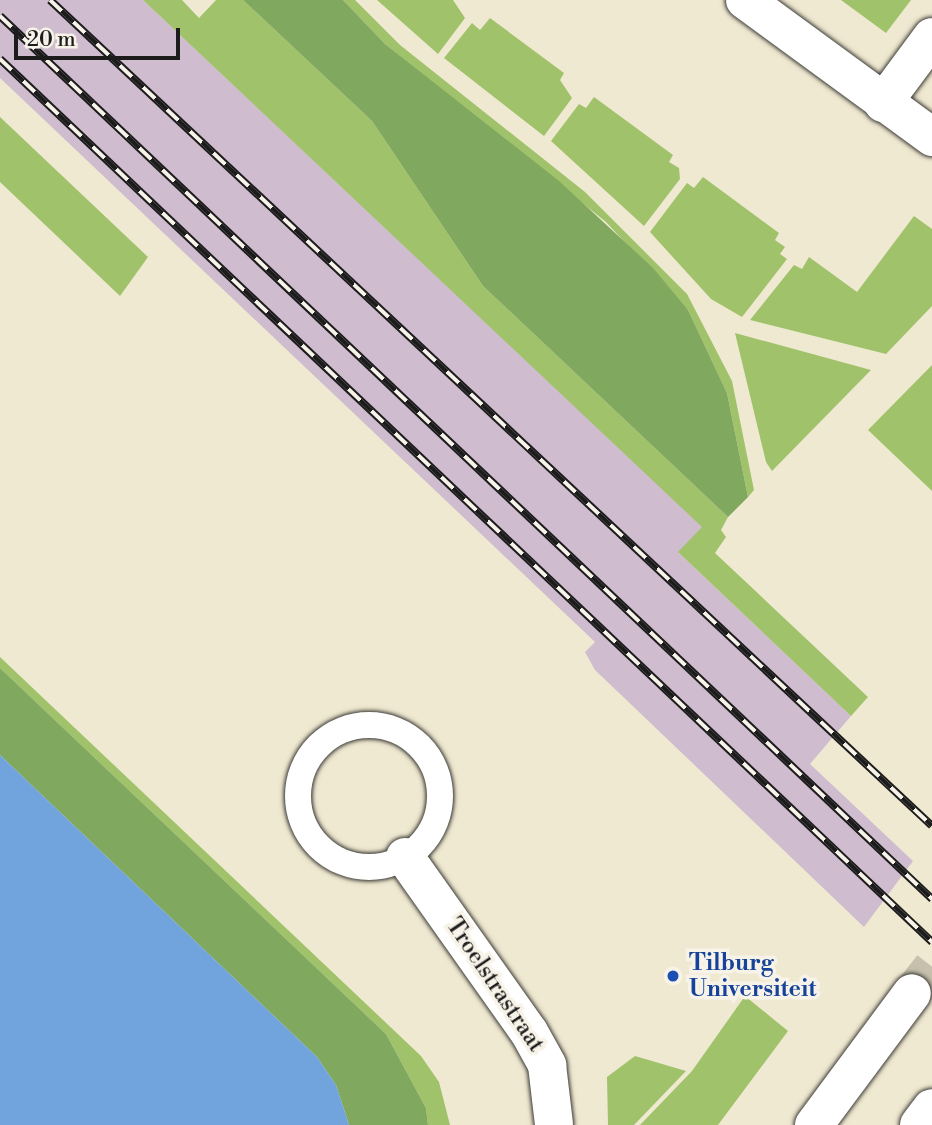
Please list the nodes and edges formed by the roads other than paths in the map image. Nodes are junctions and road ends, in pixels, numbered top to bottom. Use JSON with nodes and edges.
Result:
{"nodes":[{"id":1,"x":745,"y":0,"type":"edge"},
{"id":2,"x":932,"y":37,"type":"edge"},
{"id":3,"x":883,"y":103,"type":"junction"},
{"id":4,"x":932,"y":137,"type":"edge"},
{"id":5,"x":405,"y":857,"type":"junction"},
{"id":6,"x":912,"y":993,"type":"tunnel mouth"},
{"id":7,"x":932,"y":1108,"type":"edge"},
{"id":8,"x":554,"y":1125,"type":"edge"},
{"id":9,"x":814,"y":1125,"type":"edge"},
{"id":10,"x":919,"y":1125,"type":"edge"}],
"edges":[{"from":1,"to":3,"type":"street"},
{"from":2,"to":3,"type":"street"},
{"from":3,"to":4,"type":"street"},
{"from":5,"to":5,"type":"lane"},
{"from":5,"to":8,"type":"street","name":"Troelstrastraat"},
{"from":6,"to":9,"type":"street"},
{"from":7,"to":10,"type":"street"}]}
